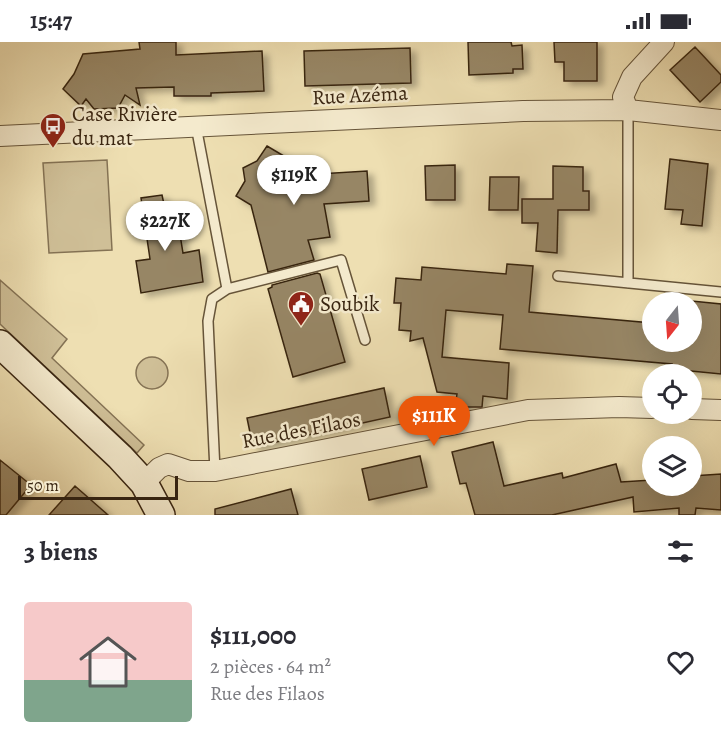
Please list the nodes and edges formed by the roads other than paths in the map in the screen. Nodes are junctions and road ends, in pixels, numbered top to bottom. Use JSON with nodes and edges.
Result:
{"nodes":[{"id":1,"x":664,"y":42,"type":"edge"},
{"id":2,"x":628,"y":110,"type":"junction"},
{"id":3,"x":721,"y":120,"type":"edge"},
{"id":4,"x":196,"y":126,"type":"junction"},
{"id":5,"x":0,"y":136,"type":"edge"},
{"id":6,"x":558,"y":276,"type":"dead end"},
{"id":7,"x":628,"y":283,"type":"junction"},
{"id":8,"x":227,"y":290,"type":"junction"},
{"id":9,"x":721,"y":292,"type":"edge"},
{"id":10,"x":365,"y":340,"type":"dead end"},
{"id":11,"x":0,"y":344,"type":"edge"},
{"id":12,"x":642,"y":408,"type":"edge"},
{"id":13,"x":702,"y":409,"type":"edge"},
{"id":14,"x":721,"y":410,"type":"edge"},
{"id":15,"x":215,"y":471,"type":"junction"},
{"id":16,"x":144,"y":483,"type":"junction"},
{"id":17,"x":161,"y":515,"type":"edge"}],
"edges":[{"from":1,"to":2,"type":"street"},
{"from":2,"to":3,"type":"street","name":"Rue Azéma"},
{"from":2,"to":4,"type":"street","name":"Rue Azéma"},
{"from":2,"to":7,"type":"lane"},
{"from":4,"to":5,"type":"street","name":"Rue Azéma"},
{"from":4,"to":8,"type":"lane"},
{"from":6,"to":7,"type":"lane"},
{"from":7,"to":9,"type":"lane"},
{"from":8,"to":10,"type":"lane"},
{"from":8,"to":15,"type":"lane"},
{"from":11,"to":16,"type":"main road"},
{"from":12,"to":15,"type":"street","name":"Rue des Filaos"},
{"from":13,"to":14,"type":"street"},
{"from":15,"to":16,"type":"street","name":"Rue des Filaos"},
{"from":16,"to":17,"type":"main road"}]}
